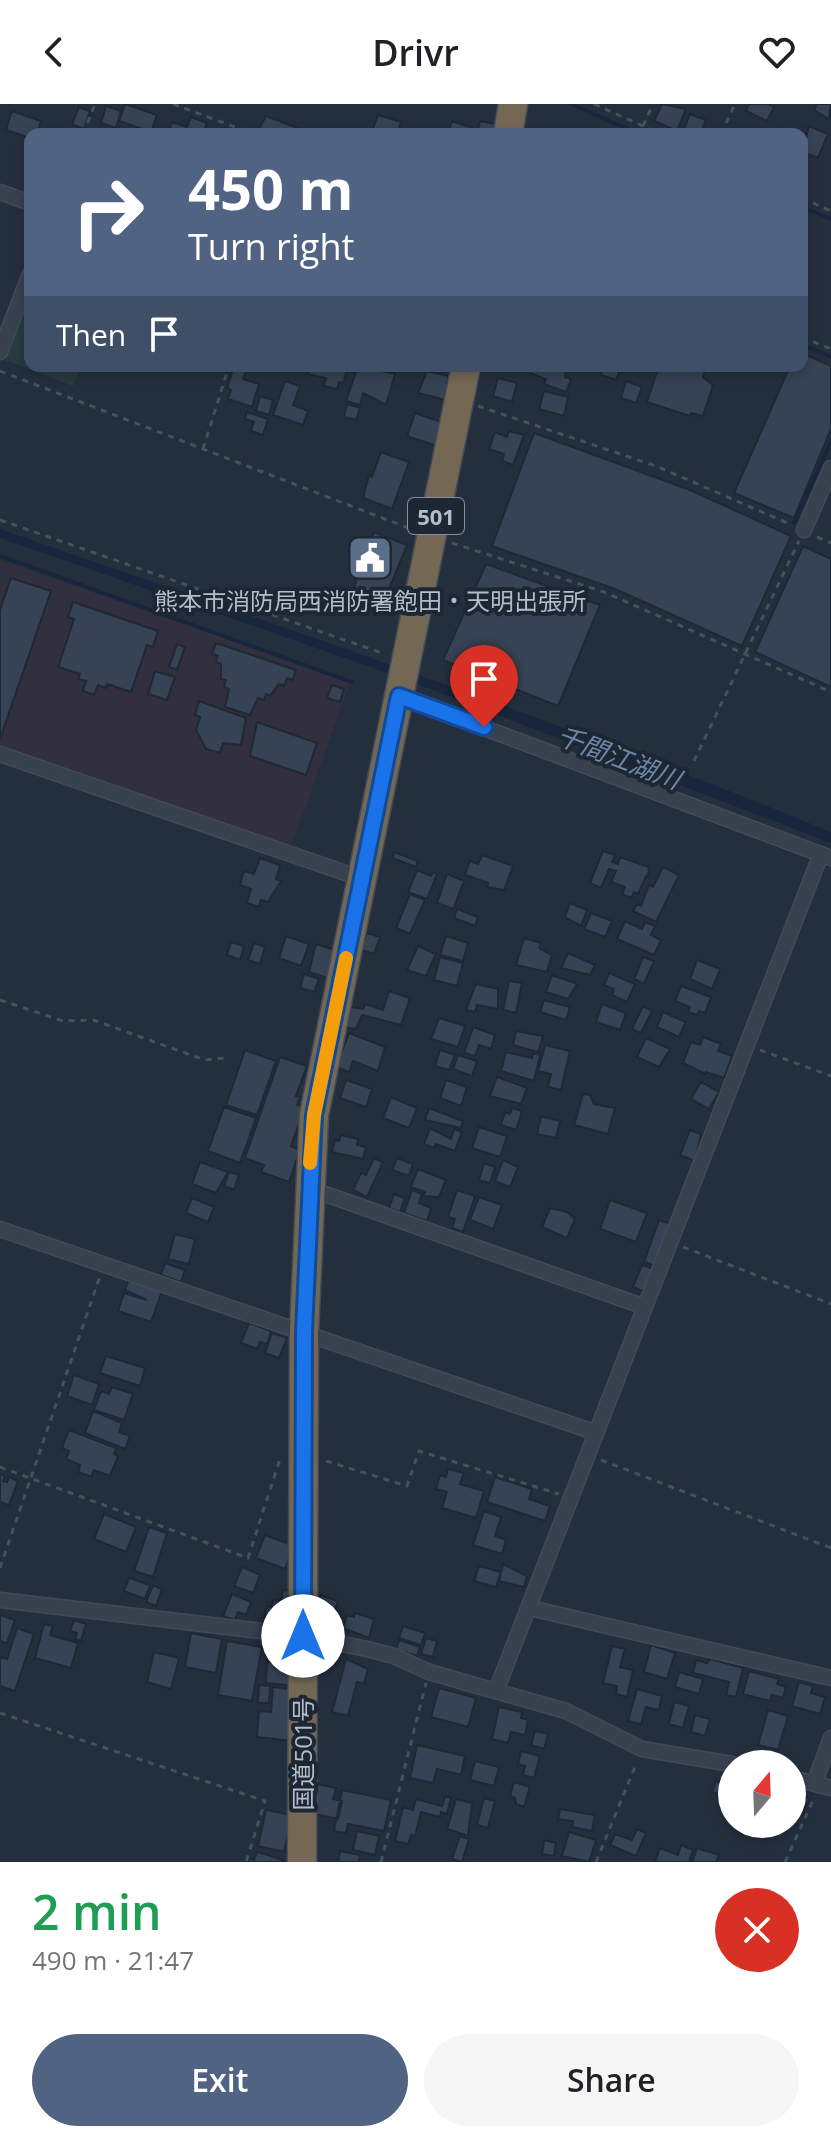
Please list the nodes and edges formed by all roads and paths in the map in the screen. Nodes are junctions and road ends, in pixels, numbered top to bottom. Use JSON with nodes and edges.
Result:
{"nodes":[{"id":1,"x":95,"y":104,"type":"edge"},
{"id":2,"x":173,"y":104,"type":"edge"},
{"id":3,"x":513,"y":104,"type":"edge"},
{"id":4,"x":594,"y":104,"type":"edge"},
{"id":5,"x":653,"y":104,"type":"edge"},
{"id":6,"x":735,"y":104,"type":"edge"},
{"id":7,"x":643,"y":126,"type":"junction"},
{"id":8,"x":85,"y":128,"type":"edge"},
{"id":9,"x":238,"y":128,"type":"edge"},
{"id":10,"x":509,"y":128,"type":"edge"},
{"id":11,"x":648,"y":128,"type":"edge"},
{"id":12,"x":724,"y":128,"type":"edge"},
{"id":13,"x":0,"y":192,"type":"edge"},
{"id":14,"x":24,"y":201,"type":"edge"},
{"id":15,"x":808,"y":201,"type":"edge"},
{"id":16,"x":831,"y":211,"type":"edge"},
{"id":17,"x":24,"y":290,"type":"edge"},
{"id":18,"x":808,"y":339,"type":"edge"},
{"id":19,"x":831,"y":349,"type":"edge"},
{"id":20,"x":0,"y":352,"type":"edge"},
{"id":21,"x":0,"y":371,"type":"edge"},
{"id":22,"x":227,"y":372,"type":"edge"},
{"id":23,"x":465,"y":372,"type":"edge"},
{"id":24,"x":459,"y":399,"type":"junction"},
{"id":25,"x":203,"y":449,"type":"junction"},
{"id":26,"x":831,"y":468,"type":"edge"},
{"id":27,"x":0,"y":520,"type":"edge"},
{"id":28,"x":804,"y":530,"type":"junction"},
{"id":29,"x":432,"y":537,"type":"junction"},
{"id":30,"x":831,"y":543,"type":"edge"},
{"id":31,"x":745,"y":654,"type":"junction"},
{"id":32,"x":403,"y":677,"type":"junction"},
{"id":33,"x":831,"y":692,"type":"edge"},
{"id":34,"x":0,"y":754,"type":"edge"},
{"id":35,"x":694,"y":761,"type":"dead end"},
{"id":36,"x":826,"y":856,"type":"edge"},
{"id":37,"x":363,"y":879,"type":"junction"},
{"id":38,"x":0,"y":1000,"type":"edge"},
{"id":39,"x":748,"y":1045,"type":"junction"},
{"id":40,"x":224,"y":1058,"type":"dead end"},
{"id":41,"x":831,"y":1076,"type":"edge"},
{"id":42,"x":308,"y":1188,"type":"junction"},
{"id":43,"x":0,"y":1229,"type":"edge"},
{"id":44,"x":672,"y":1242,"type":"junction"},
{"id":45,"x":104,"y":1265,"type":"junction"},
{"id":46,"x":831,"y":1304,"type":"edge"},
{"id":47,"x":645,"y":1307,"type":"junction"},
{"id":48,"x":304,"y":1332,"type":"junction"},
{"id":49,"x":594,"y":1432,"type":"junction"},
{"id":50,"x":586,"y":1454,"type":"junction"},
{"id":51,"x":831,"y":1548,"type":"edge"},
{"id":52,"x":0,"y":1568,"type":"edge"},
{"id":53,"x":0,"y":1600,"type":"edge"},
{"id":54,"x":530,"y":1608,"type":"junction"},
{"id":55,"x":303,"y":1636,"type":"junction"},
{"id":56,"x":429,"y":1672,"type":"junction"},
{"id":57,"x":831,"y":1678,"type":"edge"},
{"id":58,"x":496,"y":1691,"type":"junction"},
{"id":59,"x":0,"y":1713,"type":"edge"},
{"id":60,"x":831,"y":1738,"type":"edge"},
{"id":61,"x":642,"y":1749,"type":"junction"},
{"id":62,"x":718,"y":1762,"type":"edge"},
{"id":63,"x":824,"y":1786,"type":"edge"},
{"id":64,"x":246,"y":1862,"type":"edge"},
{"id":65,"x":302,"y":1862,"type":"edge"},
{"id":66,"x":381,"y":1862,"type":"edge"},
{"id":67,"x":596,"y":1862,"type":"edge"},
{"id":68,"x":785,"y":1862,"type":"edge"}],
"edges":[{"from":1,"to":8,"type":"path"},
{"from":2,"to":9,"type":"path"},
{"from":3,"to":10,"type":"highway"},
{"from":4,"to":7,"type":"path"},
{"from":5,"to":7,"type":"path"},
{"from":6,"to":12,"type":"path"},
{"from":7,"to":11,"type":"path"},
{"from":13,"to":14,"type":"street"},
{"from":15,"to":16,"type":"path"},
{"from":17,"to":20,"type":"street"},
{"from":18,"to":19,"type":"path"},
{"from":21,"to":25,"type":"path"},
{"from":22,"to":25,"type":"path"},
{"from":23,"to":24,"type":"highway","name":"国道501号","number":"501"},
{"from":24,"to":28,"type":"path"},
{"from":24,"to":29,"type":"highway","name":"国道501号","number":"501"},
{"from":25,"to":29,"type":"path"},
{"from":26,"to":28,"type":"street"},
{"from":27,"to":32,"type":"path"},
{"from":28,"to":30,"type":"path"},
{"from":28,"to":31,"type":"path"},
{"from":29,"to":31,"type":"path"},
{"from":29,"to":32,"type":"highway","name":"国道501号","number":"501"},
{"from":31,"to":33,"type":"path"},
{"from":31,"to":35,"type":"path"},
{"from":32,"to":36,"type":"street"},
{"from":32,"to":37,"type":"highway","name":"国道501号","number":"501"},
{"from":34,"to":37,"type":"street"},
{"from":36,"to":39,"type":"street"},
{"from":37,"to":42,"type":"highway","name":"国道501号","number":"501"},
{"from":38,"to":40,"type":"path"},
{"from":39,"to":41,"type":"path"},
{"from":39,"to":44,"type":"street"},
{"from":42,"to":47,"type":"street"},
{"from":42,"to":48,"type":"highway","name":"国道501号","number":"501"},
{"from":43,"to":45,"type":"street"},
{"from":44,"to":46,"type":"path"},
{"from":44,"to":47,"type":"street"},
{"from":45,"to":48,"type":"street"},
{"from":45,"to":52,"type":"path"},
{"from":47,"to":49,"type":"street"},
{"from":48,"to":49,"type":"street"},
{"from":48,"to":55,"type":"highway","name":"国道501号","number":"501"},
{"from":49,"to":50,"type":"street"},
{"from":50,"to":51,"type":"path"},
{"from":50,"to":54,"type":"street"},
{"from":53,"to":55,"type":"street"},
{"from":54,"to":57,"type":"street"},
{"from":54,"to":58,"type":"street"},
{"from":55,"to":56,"type":"street"},
{"from":55,"to":65,"type":"highway","name":"国道501号","number":"501"},
{"from":56,"to":58,"type":"street"},
{"from":56,"to":66,"type":"path"},
{"from":58,"to":61,"type":"street"},
{"from":59,"to":64,"type":"path"},
{"from":60,"to":63,"type":"street"},
{"from":61,"to":62,"type":"street"},
{"from":61,"to":67,"type":"path"},
{"from":63,"to":68,"type":"path"}]}
